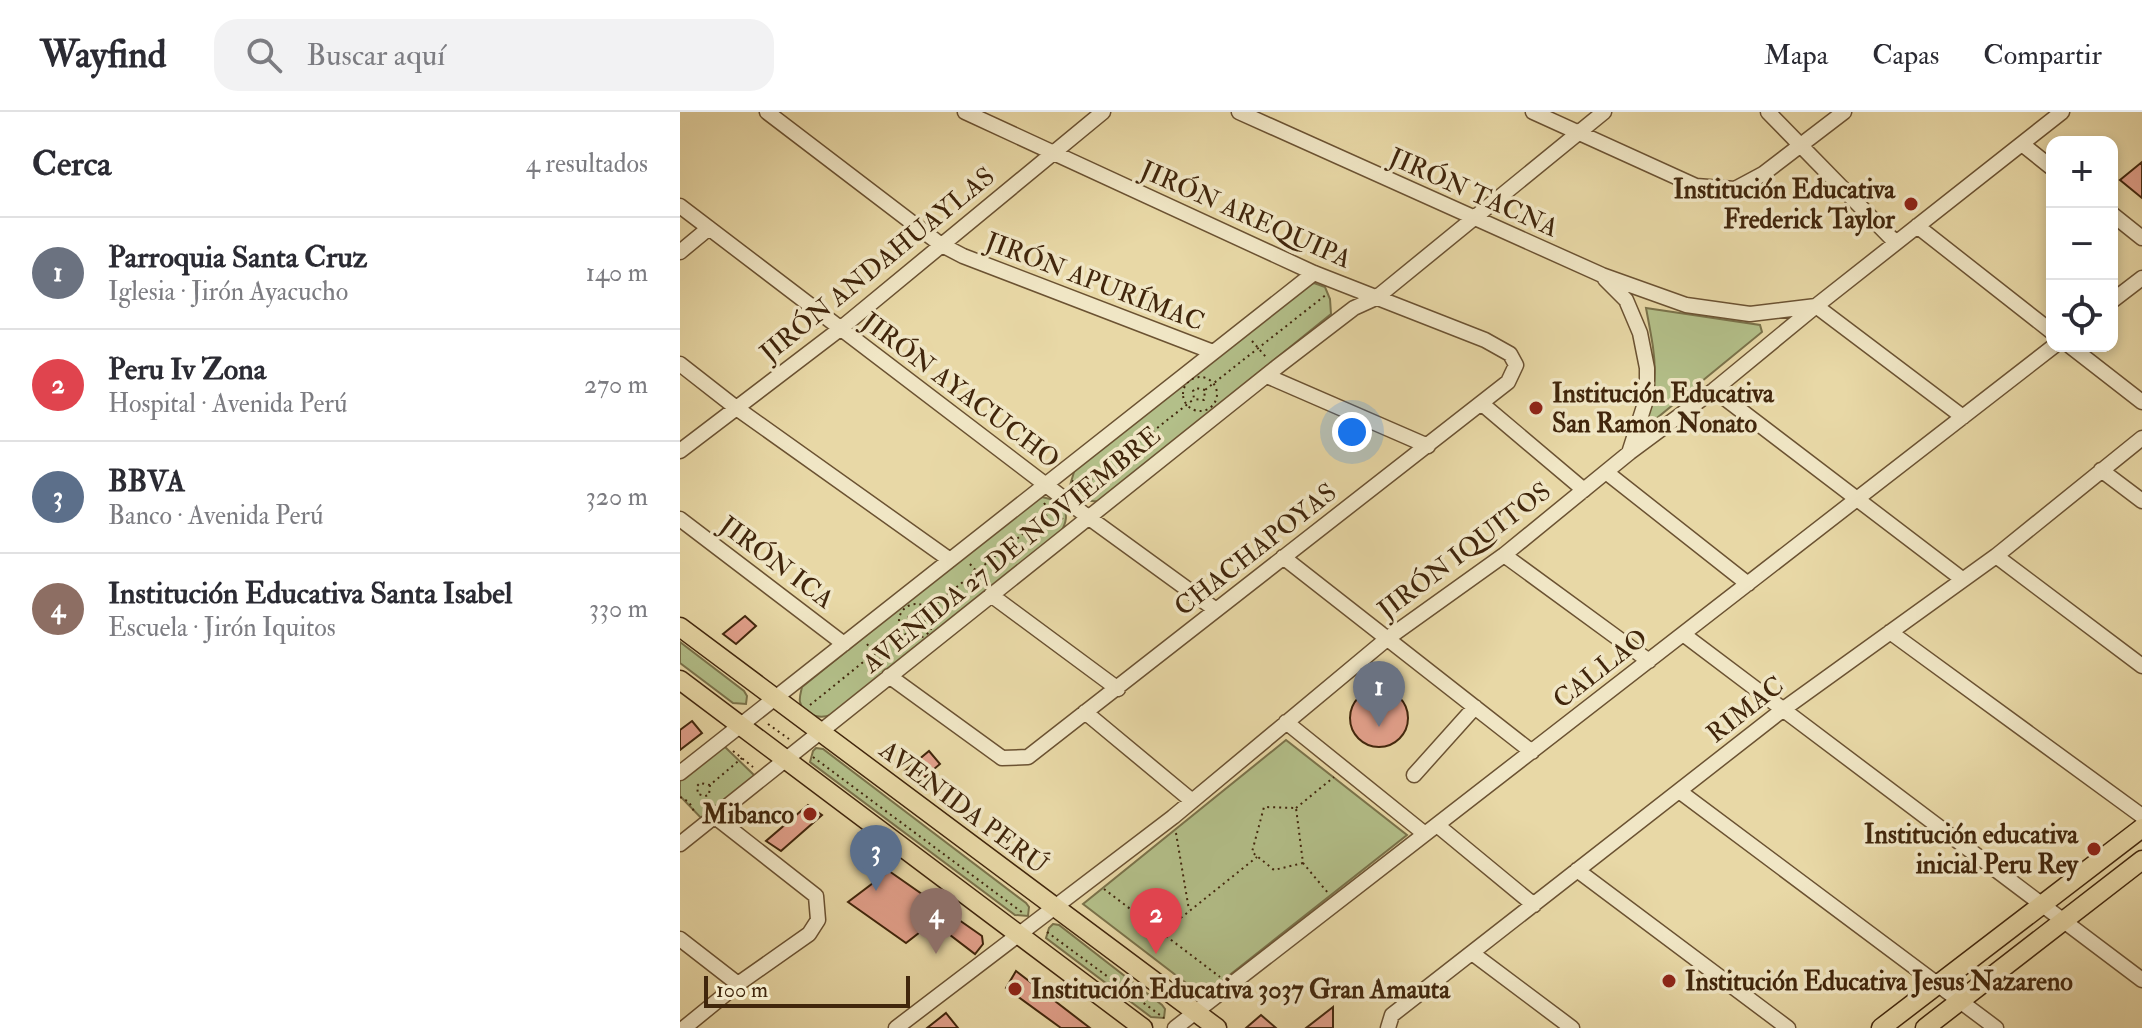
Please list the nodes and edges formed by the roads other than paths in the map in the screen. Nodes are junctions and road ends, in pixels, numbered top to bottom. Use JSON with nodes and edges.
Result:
{"nodes":[{"id":1,"x":767,"y":112,"type":"edge"},
{"id":2,"x":965,"y":112,"type":"edge"},
{"id":3,"x":1103,"y":112,"type":"edge"},
{"id":4,"x":1239,"y":112,"type":"edge"},
{"id":5,"x":1533,"y":112,"type":"edge"},
{"id":6,"x":1604,"y":112,"type":"edge"},
{"id":7,"x":1768,"y":112,"type":"edge"},
{"id":8,"x":1844,"y":112,"type":"edge"},
{"id":9,"x":2062,"y":112,"type":"edge"},
{"id":10,"x":1579,"y":133,"type":"junction"},
{"id":11,"x":1802,"y":144,"type":"junction"},
{"id":12,"x":2022,"y":144,"type":"junction"},
{"id":13,"x":1051,"y":154,"type":"junction"},
{"id":14,"x":2046,"y":163,"type":"edge"},
{"id":15,"x":680,"y":206,"type":"edge"},
{"id":16,"x":1472,"y":217,"type":"junction"},
{"id":17,"x":2118,"y":219,"type":"edge"},
{"id":18,"x":1917,"y":226,"type":"junction"},
{"id":19,"x":709,"y":228,"type":"junction"},
{"id":20,"x":2142,"y":238,"type":"edge"},
{"id":21,"x":1895,"y":242,"type":"junction"},
{"id":22,"x":940,"y":244,"type":"junction"},
{"id":23,"x":680,"y":252,"type":"edge"},
{"id":24,"x":1314,"y":273,"type":"junction"},
{"id":25,"x":1602,"y":275,"type":"junction"},
{"id":26,"x":2142,"y":278,"type":"edge"},
{"id":27,"x":2118,"y":296,"type":"edge"},
{"id":28,"x":1376,"y":298,"type":"junction"},
{"id":29,"x":1816,"y":306,"type":"junction"},
{"id":30,"x":2046,"y":327,"type":"edge"},
{"id":31,"x":840,"y":329,"type":"junction"},
{"id":32,"x":1213,"y":352,"type":"junction"},
{"id":33,"x":2046,"y":352,"type":"edge"},
{"id":34,"x":2078,"y":352,"type":"edge"},
{"id":35,"x":1510,"y":354,"type":"joint"},
{"id":36,"x":680,"y":364,"type":"edge"},
{"id":37,"x":1269,"y":370,"type":"junction"},
{"id":38,"x":1714,"y":390,"type":"junction"},
{"id":39,"x":2142,"y":402,"type":"edge"},
{"id":40,"x":1481,"y":403,"type":"junction"},
{"id":41,"x":735,"y":407,"type":"junction"},
{"id":42,"x":1963,"y":417,"type":"junction"},
{"id":43,"x":2142,"y":438,"type":"edge"},
{"id":44,"x":1428,"y":446,"type":"junction"},
{"id":45,"x":680,"y":451,"type":"edge"},
{"id":46,"x":1629,"y":453,"type":"junction"},
{"id":47,"x":2101,"y":470,"type":"junction"},
{"id":48,"x":1606,"y":472,"type":"junction"},
{"id":49,"x":1041,"y":488,"type":"junction"},
{"id":50,"x":1584,"y":490,"type":"junction"},
{"id":51,"x":1858,"y":498,"type":"junction"},
{"id":52,"x":2142,"y":501,"type":"edge"},
{"id":53,"x":1088,"y":517,"type":"junction"},
{"id":54,"x":680,"y":519,"type":"edge"},
{"id":55,"x":1504,"y":555,"type":"junction"},
{"id":56,"x":1996,"y":556,"type":"junction"},
{"id":57,"x":1283,"y":557,"type":"junction"},
{"id":58,"x":957,"y":558,"type":"junction"},
{"id":59,"x":1962,"y":579,"type":"junction"},
{"id":60,"x":1748,"y":584,"type":"junction"},
{"id":61,"x":991,"y":591,"type":"junction"},
{"id":62,"x":1216,"y":610,"type":"junction"},
{"id":63,"x":680,"y":627,"type":"edge"},
{"id":64,"x":1890,"y":632,"type":"junction"},
{"id":65,"x":1683,"y":634,"type":"junction"},
{"id":66,"x":1388,"y":638,"type":"junction"},
{"id":67,"x":844,"y":644,"type":"junction"},
{"id":68,"x":1649,"y":661,"type":"junction"},
{"id":69,"x":2142,"y":666,"type":"edge"},
{"id":70,"x":888,"y":673,"type":"junction"},
{"id":71,"x":680,"y":680,"type":"edge"},
{"id":72,"x":1118,"y":689,"type":"junction"},
{"id":73,"x":774,"y":697,"type":"junction"},
{"id":74,"x":1475,"y":707,"type":"junction"},
{"id":75,"x":1785,"y":708,"type":"junction"},
{"id":76,"x":1085,"y":712,"type":"junction"},
{"id":77,"x":747,"y":720,"type":"junction"},
{"id":78,"x":1286,"y":722,"type":"junction"},
{"id":79,"x":819,"y":731,"type":"junction"},
{"id":80,"x":1532,"y":752,"type":"junction"},
{"id":81,"x":784,"y":758,"type":"junction"},
{"id":82,"x":680,"y":773,"type":"edge"},
{"id":83,"x":1414,"y":775,"type":"dead end"},
{"id":84,"x":1679,"y":791,"type":"junction"},
{"id":85,"x":1191,"y":800,"type":"junction"},
{"id":86,"x":2142,"y":816,"type":"edge"},
{"id":87,"x":708,"y":821,"type":"junction"},
{"id":88,"x":2142,"y":828,"type":"edge"},
{"id":89,"x":1431,"y":830,"type":"junction"},
{"id":90,"x":680,"y":844,"type":"edge"},
{"id":91,"x":2142,"y":860,"type":"edge"},
{"id":92,"x":1577,"y":870,"type":"junction"},
{"id":93,"x":1534,"y":905,"type":"junction"},
{"id":94,"x":2042,"y":905,"type":"junction"},
{"id":95,"x":1055,"y":907,"type":"junction"},
{"id":96,"x":2064,"y":921,"type":"junction"},
{"id":97,"x":1018,"y":934,"type":"junction"},
{"id":98,"x":680,"y":939,"type":"edge"},
{"id":99,"x":1472,"y":953,"type":"junction"},
{"id":100,"x":2142,"y":980,"type":"edge"},
{"id":101,"x":738,"y":984,"type":"junction"},
{"id":102,"x":1938,"y":984,"type":"junction"},
{"id":103,"x":1960,"y":1001,"type":"junction"},
{"id":104,"x":1195,"y":1011,"type":"junction"},
{"id":105,"x":684,"y":1028,"type":"edge"},
{"id":106,"x":896,"y":1028,"type":"edge"},
{"id":107,"x":1143,"y":1028,"type":"edge"},
{"id":108,"x":1176,"y":1028,"type":"edge"},
{"id":109,"x":1217,"y":1028,"type":"edge"},
{"id":110,"x":1388,"y":1028,"type":"edge"},
{"id":111,"x":1572,"y":1028,"type":"edge"},
{"id":112,"x":1788,"y":1028,"type":"edge"},
{"id":113,"x":1881,"y":1028,"type":"edge"},
{"id":114,"x":1925,"y":1028,"type":"edge"},
{"id":115,"x":1996,"y":1028,"type":"edge"}],
"edges":[{"from":1,"to":22,"type":"street","name":"JIRÓN APURÍMAC"},
{"from":2,"to":13,"type":"street","name":"JIRÓN AREQUIPA"},
{"from":3,"to":13,"type":"street","name":"JIRÓN ANDAHUAYLAS"},
{"from":4,"to":16,"type":"street","name":"JIRÓN TACNA"},
{"from":5,"to":10,"type":"street"},
{"from":6,"to":10,"type":"street","name":"AVENIDA 27 DE NOVIEMBRE"},
{"from":7,"to":11,"type":"street"},
{"from":8,"to":11,"type":"street"},
{"from":9,"to":12,"type":"street","name":"JIRÓN IQUITOS"},
{"from":10,"to":11,"type":"street"},
{"from":10,"to":16,"type":"street","name":"AVENIDA 27 DE NOVIEMBRE"},
{"from":11,"to":21,"type":"street"},
{"from":12,"to":14,"type":"street"},
{"from":12,"to":18,"type":"street","name":"JIRÓN IQUITOS"},
{"from":13,"to":22,"type":"street","name":"JIRÓN ANDAHUAYLAS"},
{"from":13,"to":24,"type":"street","name":"JIRÓN AREQUIPA"},
{"from":15,"to":19,"type":"street","name":"JIRÓN AYACUCHO"},
{"from":16,"to":25,"type":"street","name":"JIRÓN TACNA"},
{"from":16,"to":28,"type":"street","name":"AVENIDA 27 DE NOVIEMBRE"},
{"from":17,"to":20,"type":"street"},
{"from":18,"to":21,"type":"street","name":"JIRÓN IQUITOS"},
{"from":18,"to":30,"type":"street"},
{"from":19,"to":23,"type":"street"},
{"from":19,"to":31,"type":"street","name":"JIRÓN AYACUCHO"},
{"from":21,"to":29,"type":"street","name":"JIRÓN IQUITOS"},
{"from":22,"to":31,"type":"street","name":"JIRÓN ANDAHUAYLAS"},
{"from":22,"to":32,"type":"street","name":"JIRÓN APURÍMAC"},
{"from":24,"to":28,"type":"street","name":"JIRÓN AREQUIPA"},
{"from":24,"to":32,"type":"street","name":"AVENIDA 27 DE NOVIEMBRE"},
{"from":25,"to":29,"type":"street","name":"JIRÓN TACNA"},
{"from":25,"to":46,"type":"street","name":"JIRÓN TACNA"},
{"from":26,"to":27,"type":"street"},
{"from":28,"to":35,"type":"street","name":"JIRÓN AREQUIPA"},
{"from":28,"to":37,"type":"street","name":"AVENIDA 27 DE NOVIEMBRE"},
{"from":29,"to":38,"type":"street","name":"JIRÓN IQUITOS"},
{"from":29,"to":42,"type":"street"},
{"from":31,"to":41,"type":"street","name":"JIRÓN ANDAHUAYLAS"},
{"from":31,"to":49,"type":"street","name":"JIRÓN AYACUCHO"},
{"from":32,"to":49,"type":"street","name":"AVENIDA 27 DE NOVIEMBRE"},
{"from":33,"to":42,"type":"street","name":"CALLAO"},
{"from":34,"to":39,"type":"street"},
{"from":35,"to":40,"type":"street","name":"CHACHAPOYAS"},
{"from":36,"to":41,"type":"street"},
{"from":37,"to":44,"type":"street"},
{"from":37,"to":53,"type":"street","name":"AVENIDA 27 DE NOVIEMBRE"},
{"from":38,"to":46,"type":"street","name":"JIRÓN IQUITOS"},
{"from":38,"to":51,"type":"street"},
{"from":40,"to":44,"type":"street","name":"CHACHAPOYAS"},
{"from":40,"to":50,"type":"street"},
{"from":41,"to":45,"type":"street","name":"JIRÓN ANDAHUAYLAS"},
{"from":41,"to":58,"type":"street"},
{"from":42,"to":51,"type":"street","name":"CALLAO"},
{"from":43,"to":47,"type":"street","name":"RIMAC"},
{"from":44,"to":57,"type":"street","name":"CHACHAPOYAS"},
{"from":46,"to":48,"type":"street","name":"JIRÓN IQUITOS"},
{"from":47,"to":52,"type":"street"},
{"from":47,"to":56,"type":"street","name":"RIMAC"},
{"from":48,"to":50,"type":"street","name":"JIRÓN IQUITOS"},
{"from":48,"to":60,"type":"street"},
{"from":49,"to":53,"type":"street","name":"JIRÓN AYACUCHO"},
{"from":49,"to":58,"type":"street","name":"AVENIDA 27 DE NOVIEMBRE"},
{"from":50,"to":55,"type":"street","name":"JIRÓN IQUITOS"},
{"from":51,"to":59,"type":"street"},
{"from":51,"to":60,"type":"street","name":"CALLAO"},
{"from":53,"to":61,"type":"street","name":"AVENIDA 27 DE NOVIEMBRE"},
{"from":53,"to":62,"type":"street","name":"JIRÓN AYACUCHO"},
{"from":54,"to":67,"type":"street","name":"JIRÓN ICA"},
{"from":55,"to":66,"type":"street","name":"JIRÓN IQUITOS"},
{"from":55,"to":68,"type":"street"},
{"from":56,"to":59,"type":"street","name":"RIMAC"},
{"from":56,"to":69,"type":"street"},
{"from":57,"to":62,"type":"street","name":"CHACHAPOYAS"},
{"from":57,"to":66,"type":"street"},
{"from":58,"to":67,"type":"street","name":"AVENIDA 27 DE NOVIEMBRE"},
{"from":59,"to":64,"type":"street","name":"RIMAC"},
{"from":60,"to":65,"type":"street","name":"CALLAO"},
{"from":61,"to":70,"type":"street","name":"AVENIDA 27 DE NOVIEMBRE"},
{"from":61,"to":72,"type":"street"},
{"from":62,"to":72,"type":"street","name":"CHACHAPOYAS"},
{"from":63,"to":73,"type":"main road","name":"AVENIDA PERÚ"},
{"from":64,"to":75,"type":"street","name":"RIMAC"},
{"from":64,"to":86,"type":"street"},
{"from":65,"to":68,"type":"street","name":"CALLAO"},
{"from":65,"to":75,"type":"street"},
{"from":66,"to":74,"type":"street"},
{"from":66,"to":78,"type":"street","name":"JIRÓN IQUITOS"},
{"from":67,"to":73,"type":"street","name":"AVENIDA 27 DE NOVIEMBRE"},
{"from":68,"to":80,"type":"street","name":"CALLAO"},
{"from":70,"to":76,"type":"street","name":"CHACHAPOYAS"},
{"from":70,"to":79,"type":"street","name":"AVENIDA 27 DE NOVIEMBRE"},
{"from":71,"to":77,"type":"main road"},
{"from":72,"to":76,"type":"street","name":"CHACHAPOYAS"},
{"from":73,"to":77,"type":"street","name":"AVENIDA 27 DE NOVIEMBRE"},
{"from":73,"to":79,"type":"main road","name":"AVENIDA PERÚ"},
{"from":74,"to":80,"type":"street"},
{"from":74,"to":83,"type":"street"},
{"from":75,"to":84,"type":"street","name":"RIMAC"},
{"from":75,"to":94,"type":"street"},
{"from":76,"to":85,"type":"street"},
{"from":77,"to":81,"type":"main road"},
{"from":77,"to":82,"type":"street","name":"AVENIDA 27 DE NOVIEMBRE"},
{"from":78,"to":85,"type":"street","name":"JIRÓN IQUITOS"},
{"from":78,"to":89,"type":"street"},
{"from":79,"to":81,"type":"street","name":"AVENIDA 27 DE NOVIEMBRE"},
{"from":79,"to":95,"type":"main road","name":"AVENIDA PERÚ"},
{"from":80,"to":89,"type":"street","name":"CALLAO"},
{"from":81,"to":87,"type":"street","name":"AVENIDA 27 DE NOVIEMBRE"},
{"from":81,"to":97,"type":"main road"},
{"from":84,"to":92,"type":"street","name":"RIMAC"},
{"from":84,"to":102,"type":"street"},
{"from":85,"to":95,"type":"street","name":"JIRÓN IQUITOS"},
{"from":87,"to":90,"type":"street","name":"AVENIDA 27 DE NOVIEMBRE"},
{"from":87,"to":101,"type":"street"},
{"from":88,"to":94,"type":"main road"},
{"from":89,"to":93,"type":"street"},
{"from":89,"to":104,"type":"street","name":"CALLAO"},
{"from":91,"to":96,"type":"main road"},
{"from":92,"to":93,"type":"street","name":"RIMAC"},
{"from":92,"to":112,"type":"street"},
{"from":93,"to":99,"type":"street","name":"RIMAC"},
{"from":94,"to":96,"type":"street"},
{"from":94,"to":102,"type":"main road"},
{"from":95,"to":97,"type":"street","name":"JIRÓN IQUITOS"},
{"from":95,"to":104,"type":"main road","name":"AVENIDA PERÚ"},
{"from":96,"to":100,"type":"street"},
{"from":96,"to":103,"type":"main road"},
{"from":97,"to":106,"type":"street","name":"JIRÓN IQUITOS"},
{"from":97,"to":107,"type":"main road"},
{"from":98,"to":101,"type":"street"},
{"from":99,"to":110,"type":"street","name":"RIMAC"},
{"from":99,"to":111,"type":"street"},
{"from":101,"to":105,"type":"street"},
{"from":102,"to":103,"type":"street"},
{"from":102,"to":113,"type":"main road"},
{"from":103,"to":114,"type":"main road"},
{"from":103,"to":115,"type":"street"},
{"from":104,"to":108,"type":"street","name":"CALLAO"},
{"from":104,"to":109,"type":"main road","name":"AVENIDA PERÚ"}]}
